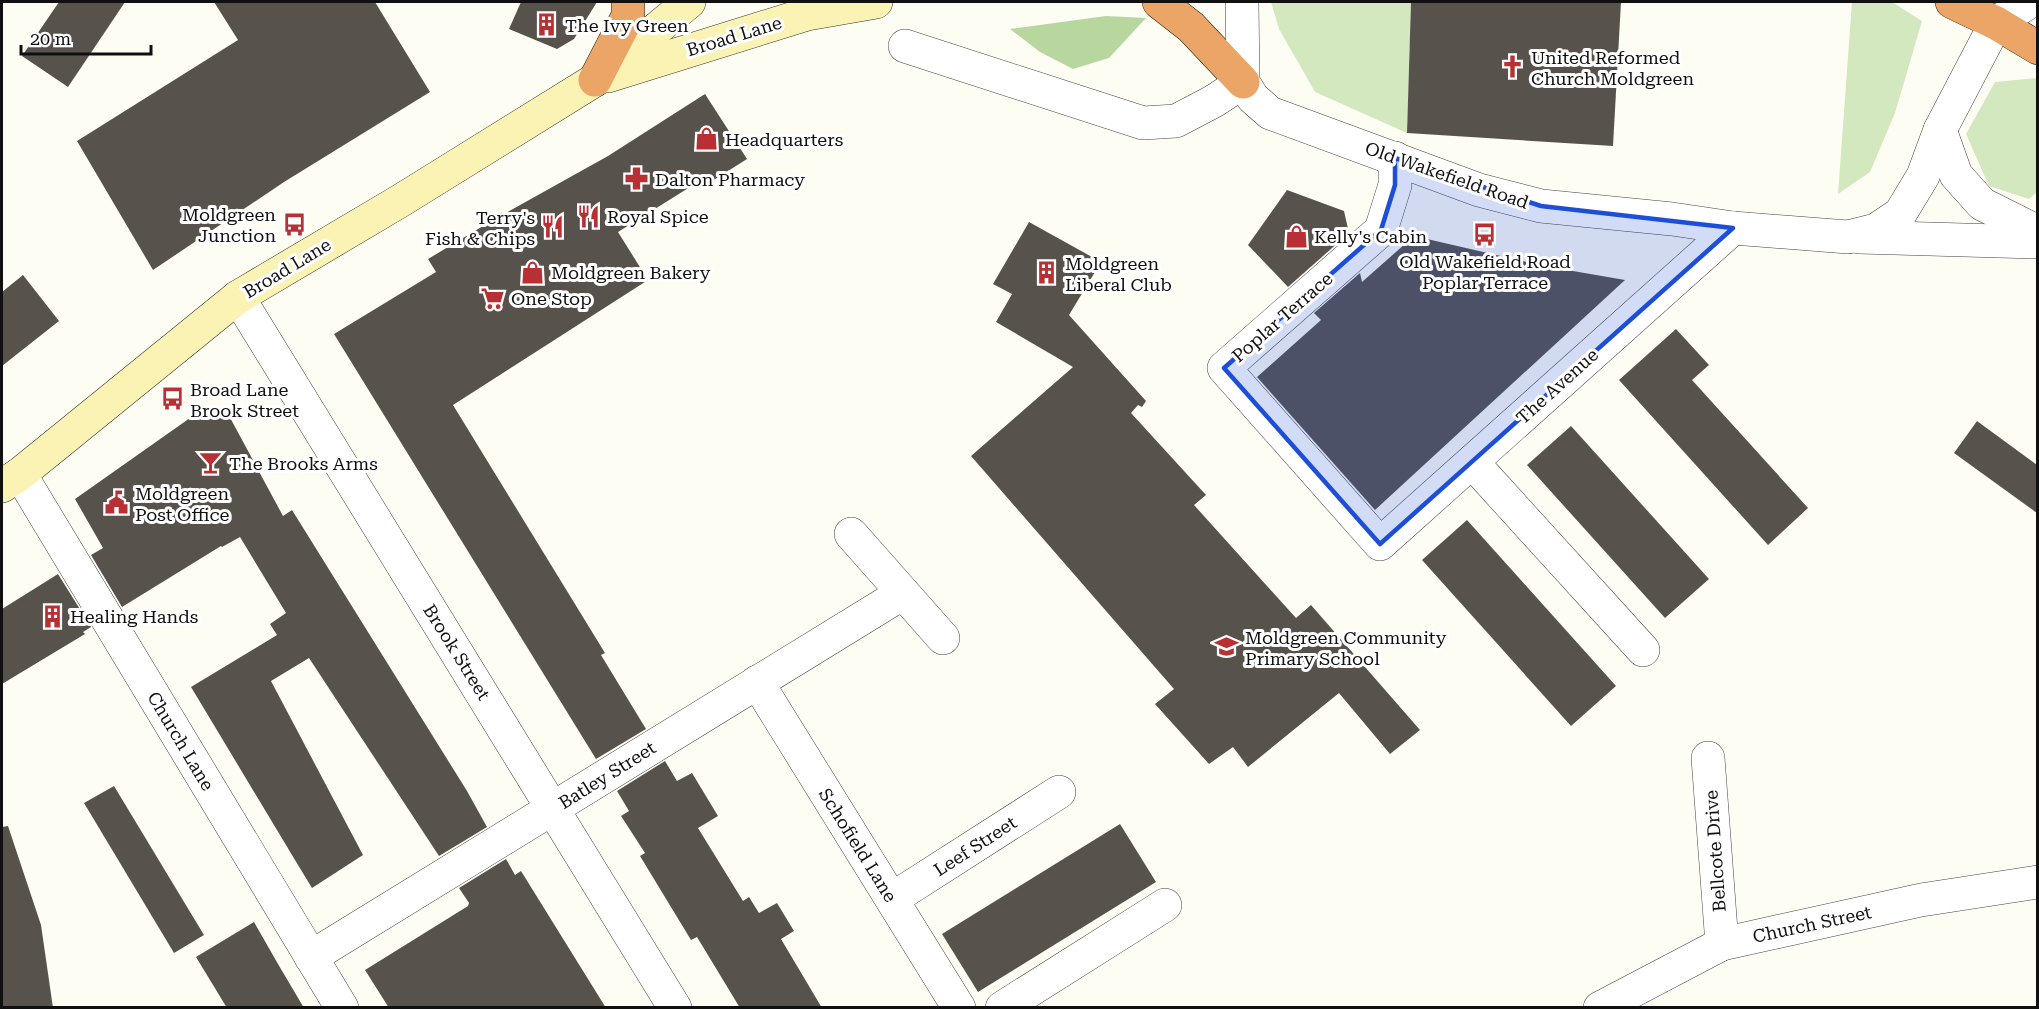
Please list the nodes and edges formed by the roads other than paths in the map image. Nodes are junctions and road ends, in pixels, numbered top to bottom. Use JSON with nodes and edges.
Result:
{"nodes":[{"id":1,"x":628,"y":2,"type":"edge"},
{"id":2,"x":689,"y":2,"type":"edge"},
{"id":3,"x":876,"y":2,"type":"edge"},
{"id":4,"x":1159,"y":2,"type":"edge"},
{"id":5,"x":1242,"y":2,"type":"edge"},
{"id":6,"x":1952,"y":2,"type":"edge"},
{"id":7,"x":2029,"y":2,"type":"edge"},
{"id":8,"x":1989,"y":12,"type":"edge"},
{"id":9,"x":904,"y":46,"type":"dead end"},
{"id":10,"x":2037,"y":48,"type":"edge"},
{"id":11,"x":595,"y":80,"type":"junction"},
{"id":12,"x":1243,"y":82,"type":"junction"},
{"id":13,"x":1940,"y":130,"type":"junction"},
{"id":14,"x":1395,"y":158,"type":"junction"},
{"id":15,"x":1733,"y":228,"type":"junction"},
{"id":16,"x":2037,"y":232,"type":"edge"},
{"id":17,"x":1848,"y":237,"type":"junction"},
{"id":18,"x":2037,"y":242,"type":"edge"},
{"id":19,"x":238,"y":297,"type":"junction"},
{"id":20,"x":1472,"y":462,"type":"junction"},
{"id":21,"x":11,"y":480,"type":"edge"},
{"id":22,"x":851,"y":534,"type":"dead end"},
{"id":23,"x":1380,"y":544,"type":"joint"},
{"id":24,"x":903,"y":593,"type":"junction"},
{"id":25,"x":944,"y":638,"type":"dead end"},
{"id":26,"x":1642,"y":650,"type":"dead end"},
{"id":27,"x":757,"y":682,"type":"junction"},
{"id":28,"x":1708,"y":758,"type":"dead end"},
{"id":29,"x":1059,"y":792,"type":"dead end"},
{"id":30,"x":553,"y":808,"type":"junction"},
{"id":31,"x":2037,"y":882,"type":"edge"},
{"id":32,"x":892,"y":899,"type":"junction"},
{"id":33,"x":1165,"y":905,"type":"dead end"},
{"id":34,"x":1722,"y":944,"type":"junction"},
{"id":35,"x":311,"y":957,"type":"junction"},
{"id":36,"x":342,"y":1008,"type":"edge"},
{"id":37,"x":675,"y":1008,"type":"edge"},
{"id":38,"x":959,"y":1008,"type":"edge"},
{"id":39,"x":1002,"y":1008,"type":"edge"},
{"id":40,"x":1599,"y":1008,"type":"edge"}],
"edges":[{"from":1,"to":11,"type":"highway"},
{"from":2,"to":11,"type":"street","name":"Broad Lane"},
{"from":3,"to":11,"type":"street","name":"Broad Lane"},
{"from":4,"to":12,"type":"highway"},
{"from":5,"to":12,"type":"street"},
{"from":6,"to":8,"type":"highway"},
{"from":7,"to":8,"type":"street"},
{"from":8,"to":10,"type":"highway"},
{"from":8,"to":13,"type":"street","name":"Old Wakefield Road"},
{"from":9,"to":12,"type":"street"},
{"from":11,"to":19,"type":"street","name":"Broad Lane"},
{"from":12,"to":14,"type":"street","name":"Old Wakefield Road"},
{"from":13,"to":16,"type":"street"},
{"from":13,"to":17,"type":"street","name":"Old Wakefield Road"},
{"from":14,"to":15,"type":"street","name":"Old Wakefield Road"},
{"from":14,"to":23,"type":"street","name":"Poplar Terrace"},
{"from":15,"to":17,"type":"street","name":"Old Wakefield Road"},
{"from":15,"to":20,"type":"street","name":"The Avenue"},
{"from":17,"to":18,"type":"street","name":"Old Wakefield Road"},
{"from":19,"to":21,"type":"street","name":"Broad Lane"},
{"from":19,"to":30,"type":"street","name":"Brook Street"},
{"from":20,"to":23,"type":"street","name":"The Avenue"},
{"from":20,"to":26,"type":"street"},
{"from":21,"to":35,"type":"street","name":"Church Lane"},
{"from":22,"to":24,"type":"street"},
{"from":24,"to":25,"type":"street"},
{"from":24,"to":27,"type":"street","name":"Batley Street"},
{"from":27,"to":30,"type":"street","name":"Batley Street"},
{"from":27,"to":32,"type":"street","name":"Schofield Lane"},
{"from":28,"to":34,"type":"street","name":"Bellcote Drive"},
{"from":29,"to":32,"type":"street","name":"Leef Street"},
{"from":30,"to":35,"type":"street","name":"Batley Street"},
{"from":30,"to":37,"type":"street","name":"Brook Street"},
{"from":31,"to":34,"type":"street","name":"Church Street"},
{"from":32,"to":38,"type":"street","name":"Schofield Lane"},
{"from":33,"to":39,"type":"street"},
{"from":34,"to":40,"type":"street","name":"Church Street"},
{"from":35,"to":36,"type":"street","name":"Church Lane"}]}
